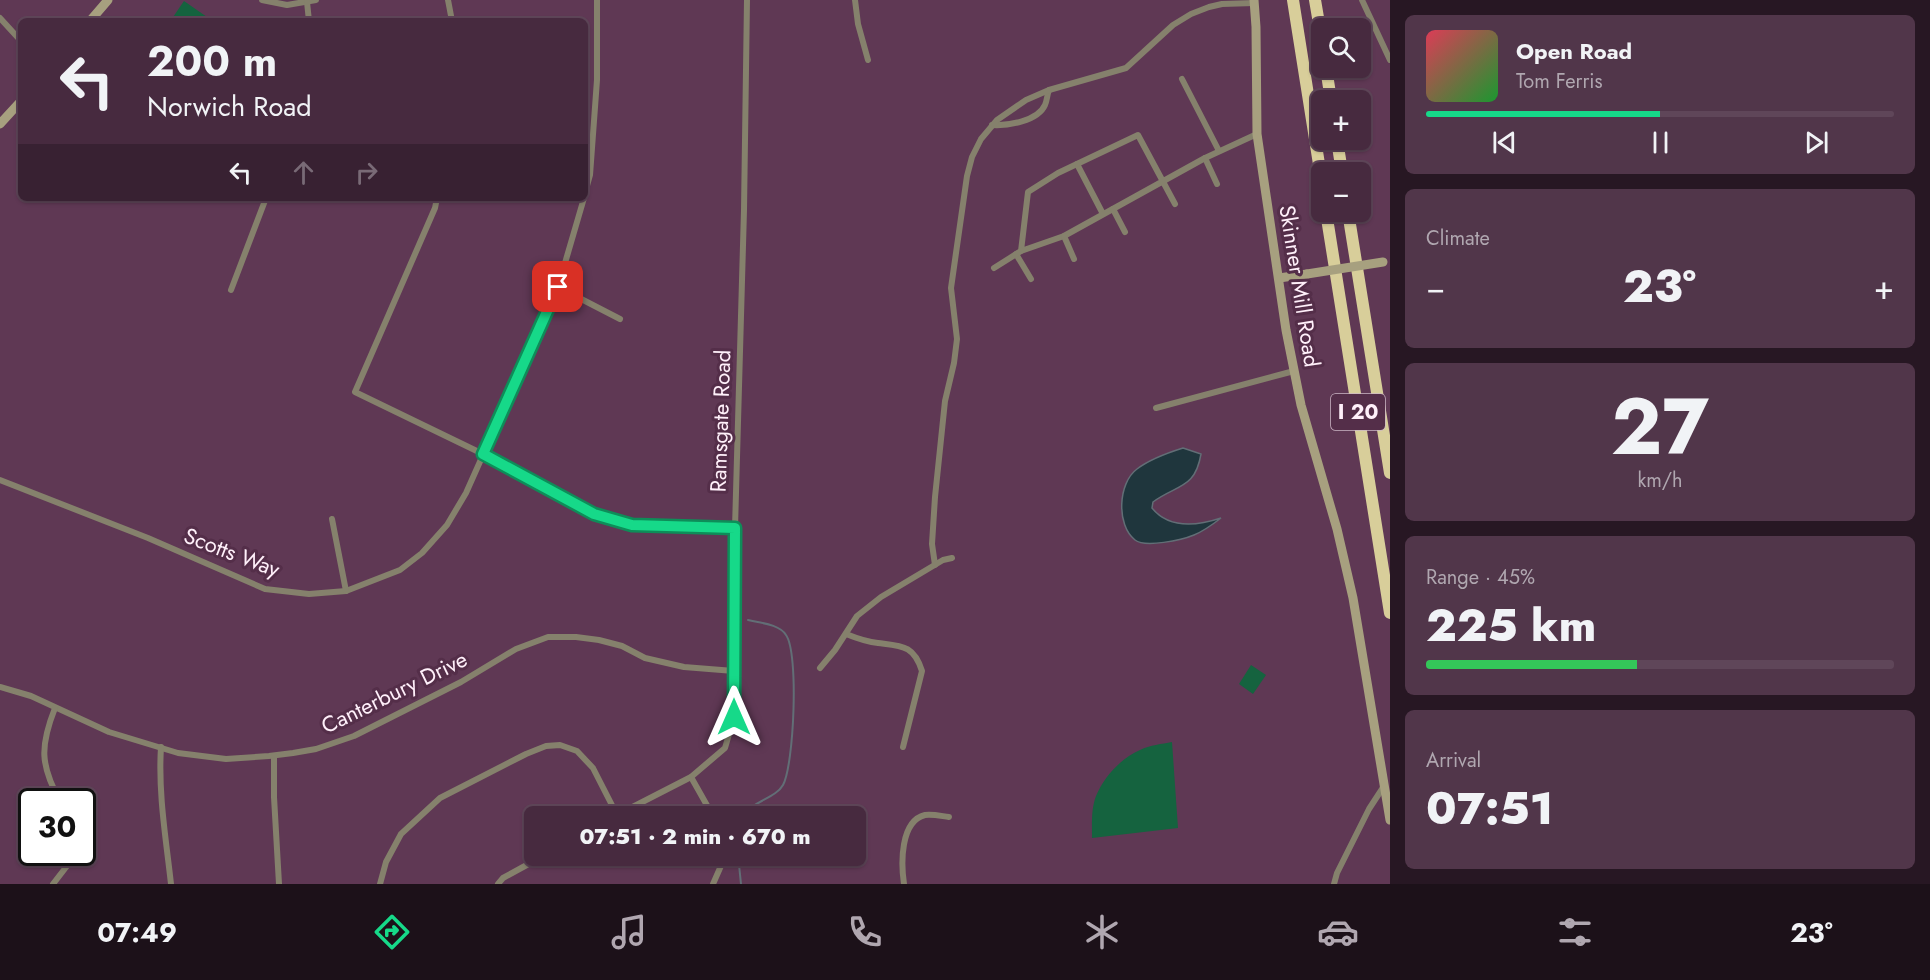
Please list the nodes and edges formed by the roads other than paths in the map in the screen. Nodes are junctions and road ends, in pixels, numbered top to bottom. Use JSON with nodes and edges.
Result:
{"nodes":[{"id":1,"x":108,"y":0,"type":"edge"},
{"id":2,"x":262,"y":0,"type":"edge"},
{"id":3,"x":316,"y":0,"type":"edge"},
{"id":4,"x":448,"y":0,"type":"edge"},
{"id":5,"x":597,"y":0,"type":"edge"},
{"id":6,"x":747,"y":0,"type":"edge"},
{"id":7,"x":855,"y":0,"type":"edge"},
{"id":8,"x":1293,"y":0,"type":"edge"},
{"id":9,"x":1315,"y":0,"type":"edge"},
{"id":10,"x":1362,"y":0,"type":"edge"},
{"id":11,"x":1254,"y":1,"type":"edge"},
{"id":12,"x":307,"y":2,"type":"junction"},
{"id":13,"x":0,"y":18,"type":"edge"},
{"id":14,"x":93,"y":18,"type":"edge"},
{"id":15,"x":309,"y":18,"type":"edge"},
{"id":16,"x":451,"y":18,"type":"edge"},
{"id":17,"x":1318,"y":18,"type":"edge"},
{"id":18,"x":18,"y":38,"type":"edge"},
{"id":19,"x":868,"y":60,"type":"dead end"},
{"id":20,"x":1390,"y":60,"type":"edge"},
{"id":21,"x":1182,"y":79,"type":"dead end"},
{"id":22,"x":1048,"y":90,"type":"junction"},
{"id":23,"x":18,"y":103,"type":"edge"},
{"id":24,"x":0,"y":124,"type":"edge"},
{"id":25,"x":992,"y":125,"type":"junction"},
{"id":26,"x":1257,"y":134,"type":"junction"},
{"id":27,"x":1219,"y":152,"type":"junction"},
{"id":28,"x":1205,"y":158,"type":"junction"},
{"id":29,"x":1319,"y":162,"type":"edge"},
{"id":30,"x":1077,"y":164,"type":"junction"},
{"id":31,"x":1164,"y":180,"type":"junction"},
{"id":32,"x":588,"y":184,"type":"edge"},
{"id":33,"x":1217,"y":184,"type":"dead end"},
{"id":34,"x":265,"y":201,"type":"edge"},
{"id":35,"x":436,"y":201,"type":"edge"},
{"id":36,"x":583,"y":201,"type":"edge"},
{"id":37,"x":1175,"y":204,"type":"dead end"},
{"id":38,"x":1113,"y":209,"type":"junction"},
{"id":39,"x":1103,"y":214,"type":"junction"},
{"id":40,"x":1328,"y":222,"type":"edge"},
{"id":41,"x":1350,"y":222,"type":"edge"},
{"id":42,"x":1125,"y":232,"type":"dead end"},
{"id":43,"x":1064,"y":236,"type":"junction"},
{"id":44,"x":1019,"y":252,"type":"junction"},
{"id":45,"x":1074,"y":259,"type":"dead end"},
{"id":46,"x":1387,"y":261,"type":"edge"},
{"id":47,"x":994,"y":268,"type":"dead end"},
{"id":48,"x":1279,"y":278,"type":"junction"},
{"id":49,"x":1031,"y":279,"type":"dead end"},
{"id":50,"x":558,"y":287,"type":"junction"},
{"id":51,"x":231,"y":290,"type":"dead end"},
{"id":52,"x":620,"y":319,"type":"dead end"},
{"id":53,"x":1294,"y":371,"type":"junction"},
{"id":54,"x":1156,"y":408,"type":"dead end"},
{"id":55,"x":483,"y":454,"type":"junction"},
{"id":56,"x":1390,"y":473,"type":"edge"},
{"id":57,"x":0,"y":480,"type":"edge"},
{"id":58,"x":332,"y":519,"type":"dead end"},
{"id":59,"x":735,"y":528,"type":"junction"},
{"id":60,"x":952,"y":558,"type":"dead end"},
{"id":61,"x":935,"y":565,"type":"junction"},
{"id":62,"x":346,"y":591,"type":"junction"},
{"id":63,"x":1390,"y":613,"type":"edge"},
{"id":64,"x":846,"y":634,"type":"junction"},
{"id":65,"x":820,"y":668,"type":"dead end"},
{"id":66,"x":734,"y":670,"type":"junction"},
{"id":67,"x":0,"y":687,"type":"edge"},
{"id":68,"x":55,"y":708,"type":"junction"},
{"id":69,"x":161,"y":747,"type":"junction"},
{"id":70,"x":903,"y":747,"type":"dead end"},
{"id":71,"x":274,"y":756,"type":"junction"},
{"id":72,"x":691,"y":777,"type":"junction"},
{"id":73,"x":1384,"y":786,"type":"junction"},
{"id":74,"x":54,"y":788,"type":"edge"},
{"id":75,"x":611,"y":806,"type":"edge"},
{"id":76,"x":635,"y":806,"type":"edge"},
{"id":77,"x":707,"y":806,"type":"edge"},
{"id":78,"x":949,"y":817,"type":"dead end"},
{"id":79,"x":1390,"y":820,"type":"edge"},
{"id":80,"x":67,"y":866,"type":"edge"},
{"id":81,"x":524,"y":866,"type":"edge"},
{"id":82,"x":721,"y":866,"type":"edge"},
{"id":83,"x":53,"y":884,"type":"edge"},
{"id":84,"x":171,"y":884,"type":"edge"},
{"id":85,"x":279,"y":884,"type":"edge"},
{"id":86,"x":381,"y":884,"type":"edge"},
{"id":87,"x":498,"y":884,"type":"edge"},
{"id":88,"x":713,"y":884,"type":"edge"},
{"id":89,"x":904,"y":884,"type":"edge"},
{"id":90,"x":1334,"y":884,"type":"edge"}],
"edges":[{"from":1,"to":14,"type":"street"},
{"from":2,"to":12,"type":"street"},
{"from":3,"to":12,"type":"street"},
{"from":4,"to":16,"type":"street"},
{"from":5,"to":32,"type":"street"},
{"from":6,"to":59,"type":"street","name":"Ramsgate Road"},
{"from":7,"to":19,"type":"street"},
{"from":8,"to":29,"type":"highway"},
{"from":9,"to":17,"type":"highway"},
{"from":10,"to":20,"type":"street"},
{"from":11,"to":22,"type":"street"},
{"from":11,"to":26,"type":"street","name":"Skinner Mill Road"},
{"from":12,"to":15,"type":"street"},
{"from":13,"to":18,"type":"street"},
{"from":21,"to":27,"type":"street"},
{"from":22,"to":25,"type":"street"},
{"from":22,"to":25,"type":"street"},
{"from":23,"to":24,"type":"street"},
{"from":25,"to":61,"type":"street"},
{"from":26,"to":27,"type":"street"},
{"from":26,"to":48,"type":"street","name":"Skinner Mill Road"},
{"from":27,"to":28,"type":"street"},
{"from":28,"to":31,"type":"street"},
{"from":28,"to":33,"type":"street"},
{"from":30,"to":31,"type":"street"},
{"from":30,"to":39,"type":"street"},
{"from":30,"to":44,"type":"street"},
{"from":31,"to":37,"type":"street"},
{"from":31,"to":38,"type":"street"},
{"from":34,"to":51,"type":"street"},
{"from":35,"to":55,"type":"street"},
{"from":36,"to":50,"type":"street","name":"Scotts Way"},
{"from":38,"to":39,"type":"street"},
{"from":38,"to":42,"type":"street"},
{"from":39,"to":43,"type":"street"},
{"from":40,"to":63,"type":"highway","number":"I 20"},
{"from":41,"to":56,"type":"highway","number":"I 20"},
{"from":43,"to":44,"type":"street"},
{"from":43,"to":45,"type":"street"},
{"from":44,"to":47,"type":"street"},
{"from":44,"to":49,"type":"street"},
{"from":46,"to":48,"type":"street","bridge":true},
{"from":48,"to":53,"type":"street","name":"Skinner Mill Road"},
{"from":50,"to":52,"type":"street"},
{"from":50,"to":55,"type":"street","name":"Scotts Way"},
{"from":53,"to":54,"type":"street"},
{"from":53,"to":73,"type":"street","name":"Skinner Mill Road"},
{"from":55,"to":59,"type":"street"},
{"from":55,"to":62,"type":"street","name":"Scotts Way"},
{"from":57,"to":62,"type":"street","name":"Scotts Way"},
{"from":58,"to":62,"type":"street"},
{"from":59,"to":66,"type":"street","name":"Ramsgate Road"},
{"from":60,"to":61,"type":"street"},
{"from":61,"to":64,"type":"street"},
{"from":64,"to":65,"type":"street"},
{"from":64,"to":70,"type":"street"},
{"from":66,"to":71,"type":"street","name":"Canterbury Drive"},
{"from":66,"to":72,"type":"street","name":"Ramsgate Road"},
{"from":67,"to":68,"type":"street","name":"Canterbury Drive"},
{"from":68,"to":69,"type":"street","name":"Canterbury Drive"},
{"from":68,"to":74,"type":"street"},
{"from":69,"to":71,"type":"street","name":"Canterbury Drive"},
{"from":69,"to":84,"type":"street"},
{"from":71,"to":85,"type":"street"},
{"from":72,"to":76,"type":"street","name":"Ramsgate Road"},
{"from":72,"to":77,"type":"street"},
{"from":73,"to":79,"type":"street","name":"Skinner Mill Road"},
{"from":73,"to":90,"type":"street"},
{"from":75,"to":86,"type":"street"},
{"from":78,"to":89,"type":"street"},
{"from":80,"to":83,"type":"street"},
{"from":81,"to":87,"type":"street"},
{"from":82,"to":88,"type":"street"}]}
